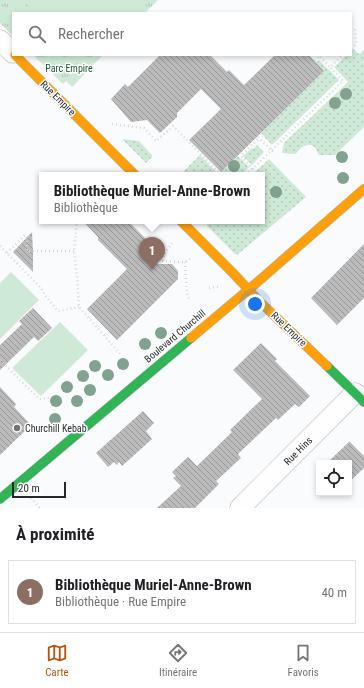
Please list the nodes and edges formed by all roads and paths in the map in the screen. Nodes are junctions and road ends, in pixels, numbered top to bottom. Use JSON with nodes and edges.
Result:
{"nodes":[{"id":1,"x":355,"y":28,"type":"dead end"},
{"id":2,"x":0,"y":40,"type":"edge"},
{"id":3,"x":352,"y":47,"type":"edge"},
{"id":4,"x":12,"y":52,"type":"edge"},
{"id":5,"x":16,"y":56,"type":"edge"},
{"id":6,"x":318,"y":56,"type":"edge"},
{"id":7,"x":343,"y":56,"type":"edge"},
{"id":8,"x":315,"y":61,"type":"dead end"},
{"id":9,"x":330,"y":67,"type":"junction"},
{"id":10,"x":110,"y":124,"type":"dead end"},
{"id":11,"x":272,"y":151,"type":"junction"},
{"id":12,"x":253,"y":169,"type":"junction"},
{"id":13,"x":132,"y":172,"type":"edge"},
{"id":14,"x":218,"y":172,"type":"edge"},
{"id":15,"x":250,"y":172,"type":"edge"},
{"id":16,"x":364,"y":189,"type":"edge"},
{"id":17,"x":77,"y":224,"type":"edge"},
{"id":18,"x":184,"y":224,"type":"edge"},
{"id":19,"x":175,"y":240,"type":"dead end"},
{"id":20,"x":0,"y":246,"type":"edge"},
{"id":21,"x":74,"y":251,"type":"junction"},
{"id":22,"x":7,"y":253,"type":"junction"},
{"id":23,"x":192,"y":258,"type":"dead end"},
{"id":24,"x":158,"y":260,"type":"dead end"},
{"id":25,"x":163,"y":260,"type":"junction"},
{"id":26,"x":185,"y":262,"type":"junction"},
{"id":27,"x":220,"y":287,"type":"dead end"},
{"id":28,"x":209,"y":288,"type":"dead end"},
{"id":29,"x":248,"y":289,"type":"junction"},
{"id":30,"x":189,"y":299,"type":"dead end"},
{"id":31,"x":79,"y":307,"type":"junction"},
{"id":32,"x":122,"y":356,"type":"dead end"},
{"id":33,"x":0,"y":360,"type":"edge"},
{"id":34,"x":360,"y":398,"type":"edge"},
{"id":35,"x":64,"y":405,"type":"dead end"},
{"id":36,"x":28,"y":495,"type":"dead end"},
{"id":37,"x":0,"y":499,"type":"edge"},
{"id":38,"x":40,"y":508,"type":"edge"},
{"id":39,"x":240,"y":508,"type":"edge"}],
"edges":[{"from":1,"to":3,"type":"path"},
{"from":2,"to":4,"type":"street","name":"Rue Empire"},
{"from":5,"to":13,"type":"street","name":"Rue Empire"},
{"from":6,"to":8,"type":"path"},
{"from":6,"to":9,"type":"path"},
{"from":7,"to":9,"type":"path"},
{"from":9,"to":11,"type":"path"},
{"from":10,"to":14,"type":"path"},
{"from":11,"to":12,"type":"path"},
{"from":11,"to":12,"type":"path"},
{"from":12,"to":15,"type":"path"},
{"from":16,"to":29,"type":"street","name":"Boulevard Churchill"},
{"from":17,"to":21,"type":"path"},
{"from":18,"to":29,"type":"street","name":"Rue Empire"},
{"from":19,"to":25,"type":"path"},
{"from":20,"to":22,"type":"path"},
{"from":21,"to":22,"type":"path"},
{"from":21,"to":31,"type":"path"},
{"from":22,"to":31,"type":"path"},
{"from":23,"to":26,"type":"path"},
{"from":24,"to":25,"type":"path"},
{"from":25,"to":26,"type":"path"},
{"from":26,"to":30,"type":"path"},
{"from":27,"to":28,"type":"path"},
{"from":29,"to":34,"type":"street","name":"Rue Empire"},
{"from":29,"to":37,"type":"street","name":"Boulevard Churchill"},
{"from":31,"to":32,"type":"path"},
{"from":33,"to":35,"type":"path"},
{"from":34,"to":39,"type":"street","name":"Rue Hins"},
{"from":36,"to":38,"type":"path"}]}
